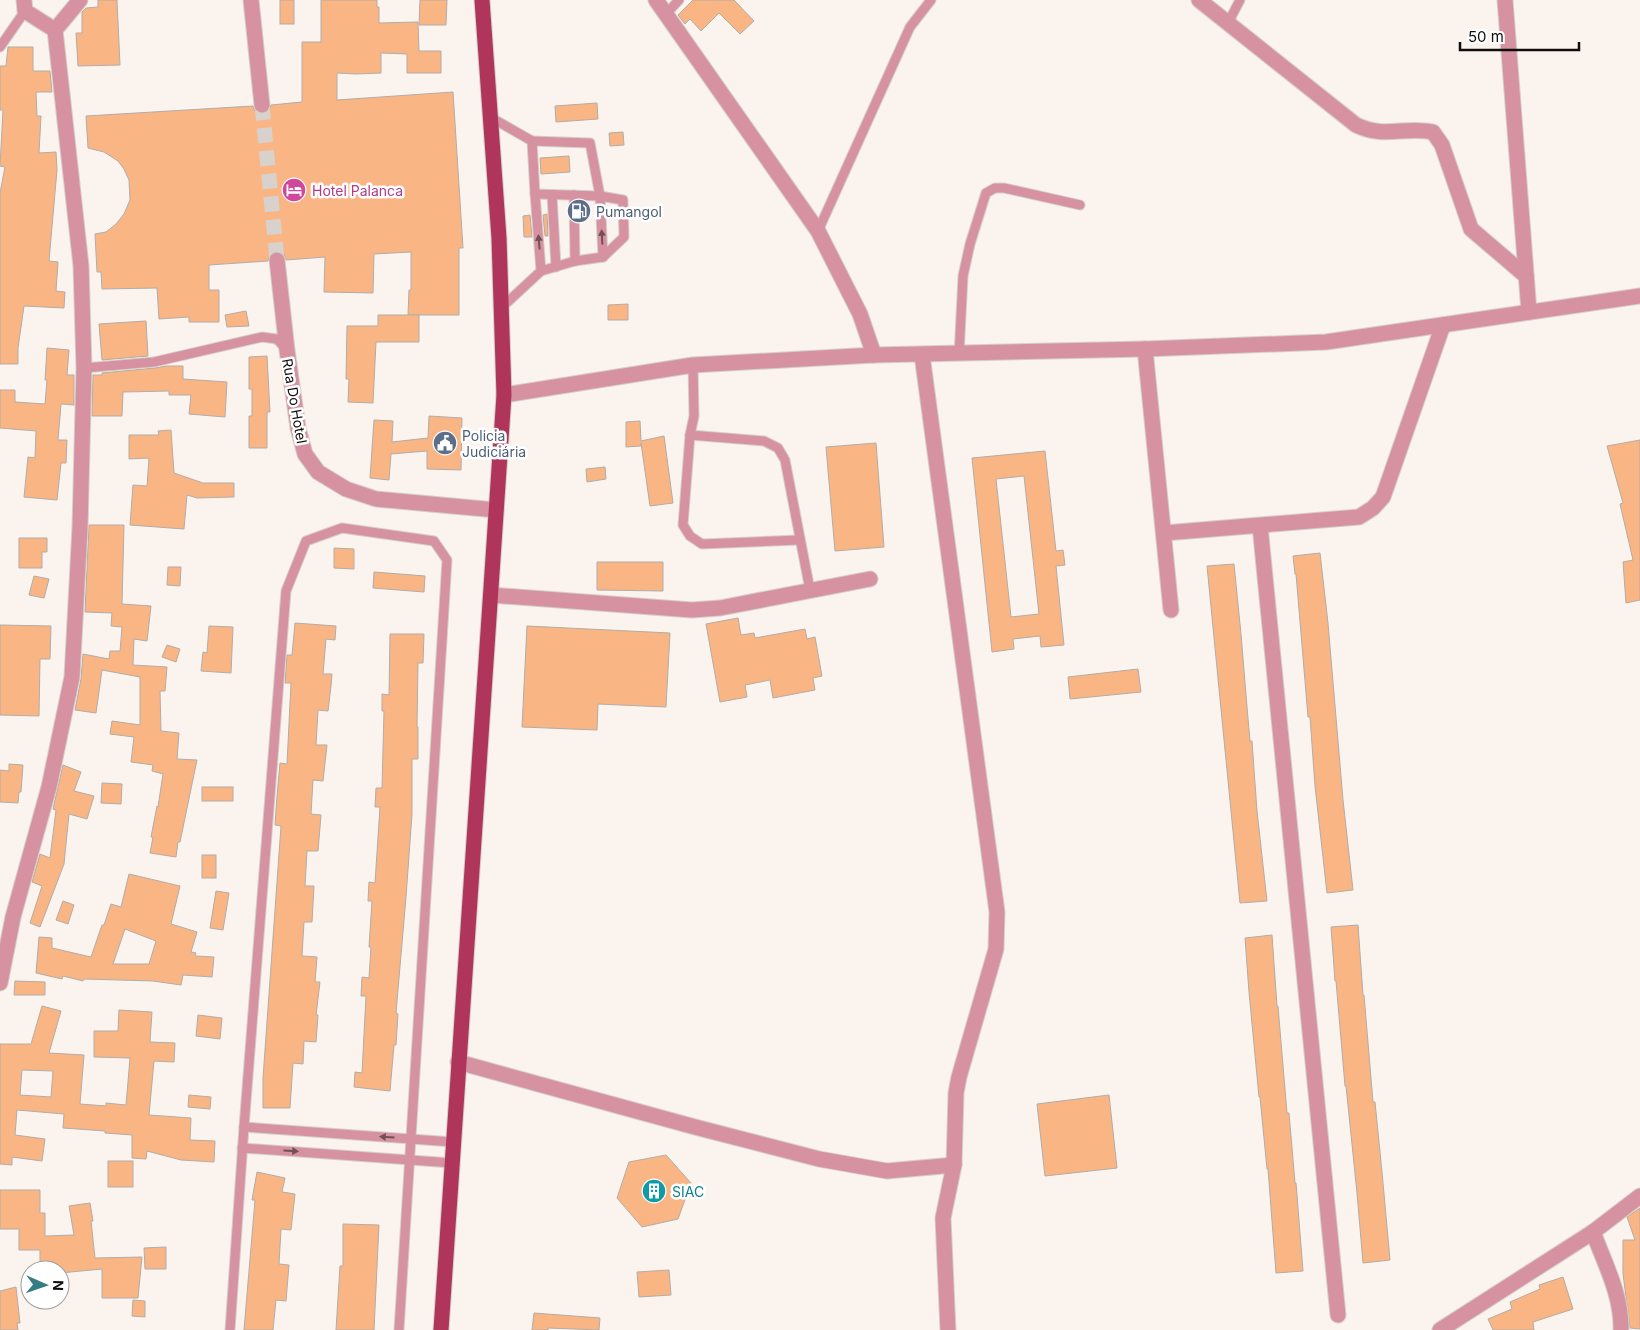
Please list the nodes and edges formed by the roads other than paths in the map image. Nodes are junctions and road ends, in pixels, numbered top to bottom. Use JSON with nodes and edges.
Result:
{"nodes":[{"id":1,"x":80,"y":0,"type":"edge"},
{"id":2,"x":252,"y":0,"type":"edge"},
{"id":3,"x":482,"y":0,"type":"edge"},
{"id":4,"x":656,"y":0,"type":"edge"},
{"id":5,"x":679,"y":0,"type":"edge"},
{"id":6,"x":931,"y":0,"type":"edge"},
{"id":7,"x":1199,"y":0,"type":"edge"},
{"id":8,"x":1240,"y":0,"type":"edge"},
{"id":9,"x":1505,"y":0,"type":"edge"},
{"id":10,"x":25,"y":6,"type":"edge"},
{"id":11,"x":666,"y":14,"type":"junction"},
{"id":12,"x":1228,"y":23,"type":"junction"},
{"id":13,"x":55,"y":30,"type":"junction"},
{"id":14,"x":0,"y":47,"type":"edge"},
{"id":15,"x":262,"y":105,"type":"tunnel mouth"},
{"id":16,"x":490,"y":117,"type":"junction"},
{"id":17,"x":532,"y":141,"type":"junction"},
{"id":18,"x":534,"y":194,"type":"junction"},
{"id":19,"x":552,"y":195,"type":"junction"},
{"id":20,"x":574,"y":195,"type":"junction"},
{"id":21,"x":600,"y":196,"type":"junction"},
{"id":22,"x":1080,"y":205,"type":"dead end"},
{"id":23,"x":818,"y":231,"type":"junction"},
{"id":24,"x":603,"y":257,"type":"junction"},
{"id":25,"x":277,"y":260,"type":"tunnel mouth"},
{"id":26,"x":576,"y":261,"type":"junction"},
{"id":27,"x":556,"y":267,"type":"junction"},
{"id":28,"x":541,"y":271,"type":"junction"},
{"id":29,"x":1526,"y":276,"type":"junction"},
{"id":30,"x":1640,"y":296,"type":"edge"},
{"id":31,"x":501,"y":308,"type":"junction"},
{"id":32,"x":1529,"y":312,"type":"junction"},
{"id":33,"x":1443,"y":325,"type":"junction"},
{"id":34,"x":1145,"y":349,"type":"junction"},
{"id":35,"x":287,"y":350,"type":"junction"},
{"id":36,"x":959,"y":354,"type":"junction"},
{"id":37,"x":874,"y":355,"type":"junction"},
{"id":38,"x":922,"y":355,"type":"junction"},
{"id":39,"x":692,"y":365,"type":"junction"},
{"id":40,"x":84,"y":368,"type":"junction"},
{"id":41,"x":504,"y":396,"type":"junction"},
{"id":42,"x":690,"y":435,"type":"junction"},
{"id":43,"x":496,"y":510,"type":"junction"},
{"id":44,"x":1260,"y":526,"type":"junction"},
{"id":45,"x":1164,"y":533,"type":"junction"},
{"id":46,"x":799,"y":540,"type":"junction"},
{"id":47,"x":870,"y":579,"type":"dead end"},
{"id":48,"x":810,"y":590,"type":"junction"},
{"id":49,"x":491,"y":595,"type":"junction"},
{"id":50,"x":1171,"y":610,"type":"dead end"},
{"id":51,"x":0,"y":983,"type":"edge"},
{"id":52,"x":458,"y":1062,"type":"junction"},
{"id":53,"x":244,"y":1127,"type":"junction"},
{"id":54,"x":412,"y":1139,"type":"junction"},
{"id":55,"x":453,"y":1142,"type":"junction"},
{"id":56,"x":242,"y":1148,"type":"junction"},
{"id":57,"x":410,"y":1160,"type":"junction"},
{"id":58,"x":452,"y":1163,"type":"junction"},
{"id":59,"x":954,"y":1165,"type":"junction"},
{"id":60,"x":1640,"y":1196,"type":"edge"},
{"id":61,"x":1593,"y":1232,"type":"junction"},
{"id":62,"x":1338,"y":1315,"type":"dead end"},
{"id":63,"x":230,"y":1330,"type":"edge"},
{"id":64,"x":399,"y":1330,"type":"edge"},
{"id":65,"x":441,"y":1330,"type":"edge"},
{"id":66,"x":948,"y":1330,"type":"edge"},
{"id":67,"x":1440,"y":1330,"type":"edge"},
{"id":68,"x":1621,"y":1330,"type":"edge"}],
"edges":[{"from":1,"to":13,"type":"street"},
{"from":2,"to":15,"type":"street"},
{"from":3,"to":16,"type":"main road"},
{"from":4,"to":11,"type":"street"},
{"from":5,"to":11,"type":"lane"},
{"from":6,"to":23,"type":"lane"},
{"from":7,"to":12,"type":"street"},
{"from":8,"to":12,"type":"lane"},
{"from":9,"to":29,"type":"street"},
{"from":10,"to":13,"type":"street"},
{"from":10,"to":14,"type":"lane"},
{"from":11,"to":23,"type":"street"},
{"from":12,"to":29,"type":"street"},
{"from":13,"to":40,"type":"street"},
{"from":16,"to":17,"type":"lane"},
{"from":16,"to":31,"type":"main road"},
{"from":17,"to":18,"type":"lane"},
{"from":17,"to":21,"type":"lane"},
{"from":18,"to":19,"type":"lane"},
{"from":28,"to":18,"type":"lane","one_way":true},
{"from":19,"to":20,"type":"lane"},
{"from":19,"to":27,"type":"lane"},
{"from":20,"to":21,"type":"lane"},
{"from":20,"to":26,"type":"lane"},
{"from":24,"to":21,"type":"lane","one_way":true},
{"from":21,"to":24,"type":"lane"},
{"from":22,"to":36,"type":"lane"},
{"from":23,"to":37,"type":"street"},
{"from":24,"to":26,"type":"lane"},
{"from":25,"to":35,"type":"street","name":"Rua Do Hotel"},
{"from":26,"to":27,"type":"lane"},
{"from":27,"to":28,"type":"lane"},
{"from":28,"to":31,"type":"lane"},
{"from":29,"to":32,"type":"street"},
{"from":30,"to":32,"type":"street"},
{"from":31,"to":41,"type":"main road"},
{"from":32,"to":33,"type":"street"},
{"from":33,"to":34,"type":"street"},
{"from":33,"to":44,"type":"street"},
{"from":34,"to":36,"type":"street"},
{"from":34,"to":45,"type":"street"},
{"from":35,"to":40,"type":"lane"},
{"from":35,"to":43,"type":"street","name":"Rua Do Hotel"},
{"from":36,"to":38,"type":"street"},
{"from":37,"to":38,"type":"street"},
{"from":37,"to":39,"type":"street"},
{"from":38,"to":59,"type":"street"},
{"from":39,"to":41,"type":"street"},
{"from":39,"to":42,"type":"lane"},
{"from":40,"to":51,"type":"street"},
{"from":41,"to":43,"type":"main road"},
{"from":42,"to":46,"type":"lane"},
{"from":42,"to":46,"type":"lane"},
{"from":43,"to":49,"type":"main road"},
{"from":44,"to":45,"type":"street"},
{"from":44,"to":62,"type":"street"},
{"from":45,"to":50,"type":"street"},
{"from":46,"to":48,"type":"lane"},
{"from":47,"to":48,"type":"street"},
{"from":48,"to":49,"type":"street"},
{"from":49,"to":52,"type":"main road"},
{"from":52,"to":55,"type":"main road"},
{"from":52,"to":59,"type":"street"},
{"from":54,"to":53,"type":"lane","one_way":true},
{"from":53,"to":54,"type":"lane"},
{"from":53,"to":56,"type":"lane"},
{"from":54,"to":55,"type":"lane"},
{"from":54,"to":57,"type":"lane"},
{"from":55,"to":58,"type":"main road"},
{"from":56,"to":57,"type":"lane","one_way":true},
{"from":56,"to":63,"type":"lane"},
{"from":57,"to":58,"type":"lane"},
{"from":57,"to":64,"type":"lane"},
{"from":58,"to":65,"type":"main road"},
{"from":59,"to":66,"type":"street"},
{"from":60,"to":61,"type":"street"},
{"from":61,"to":67,"type":"street"},
{"from":61,"to":68,"type":"street"}]}
